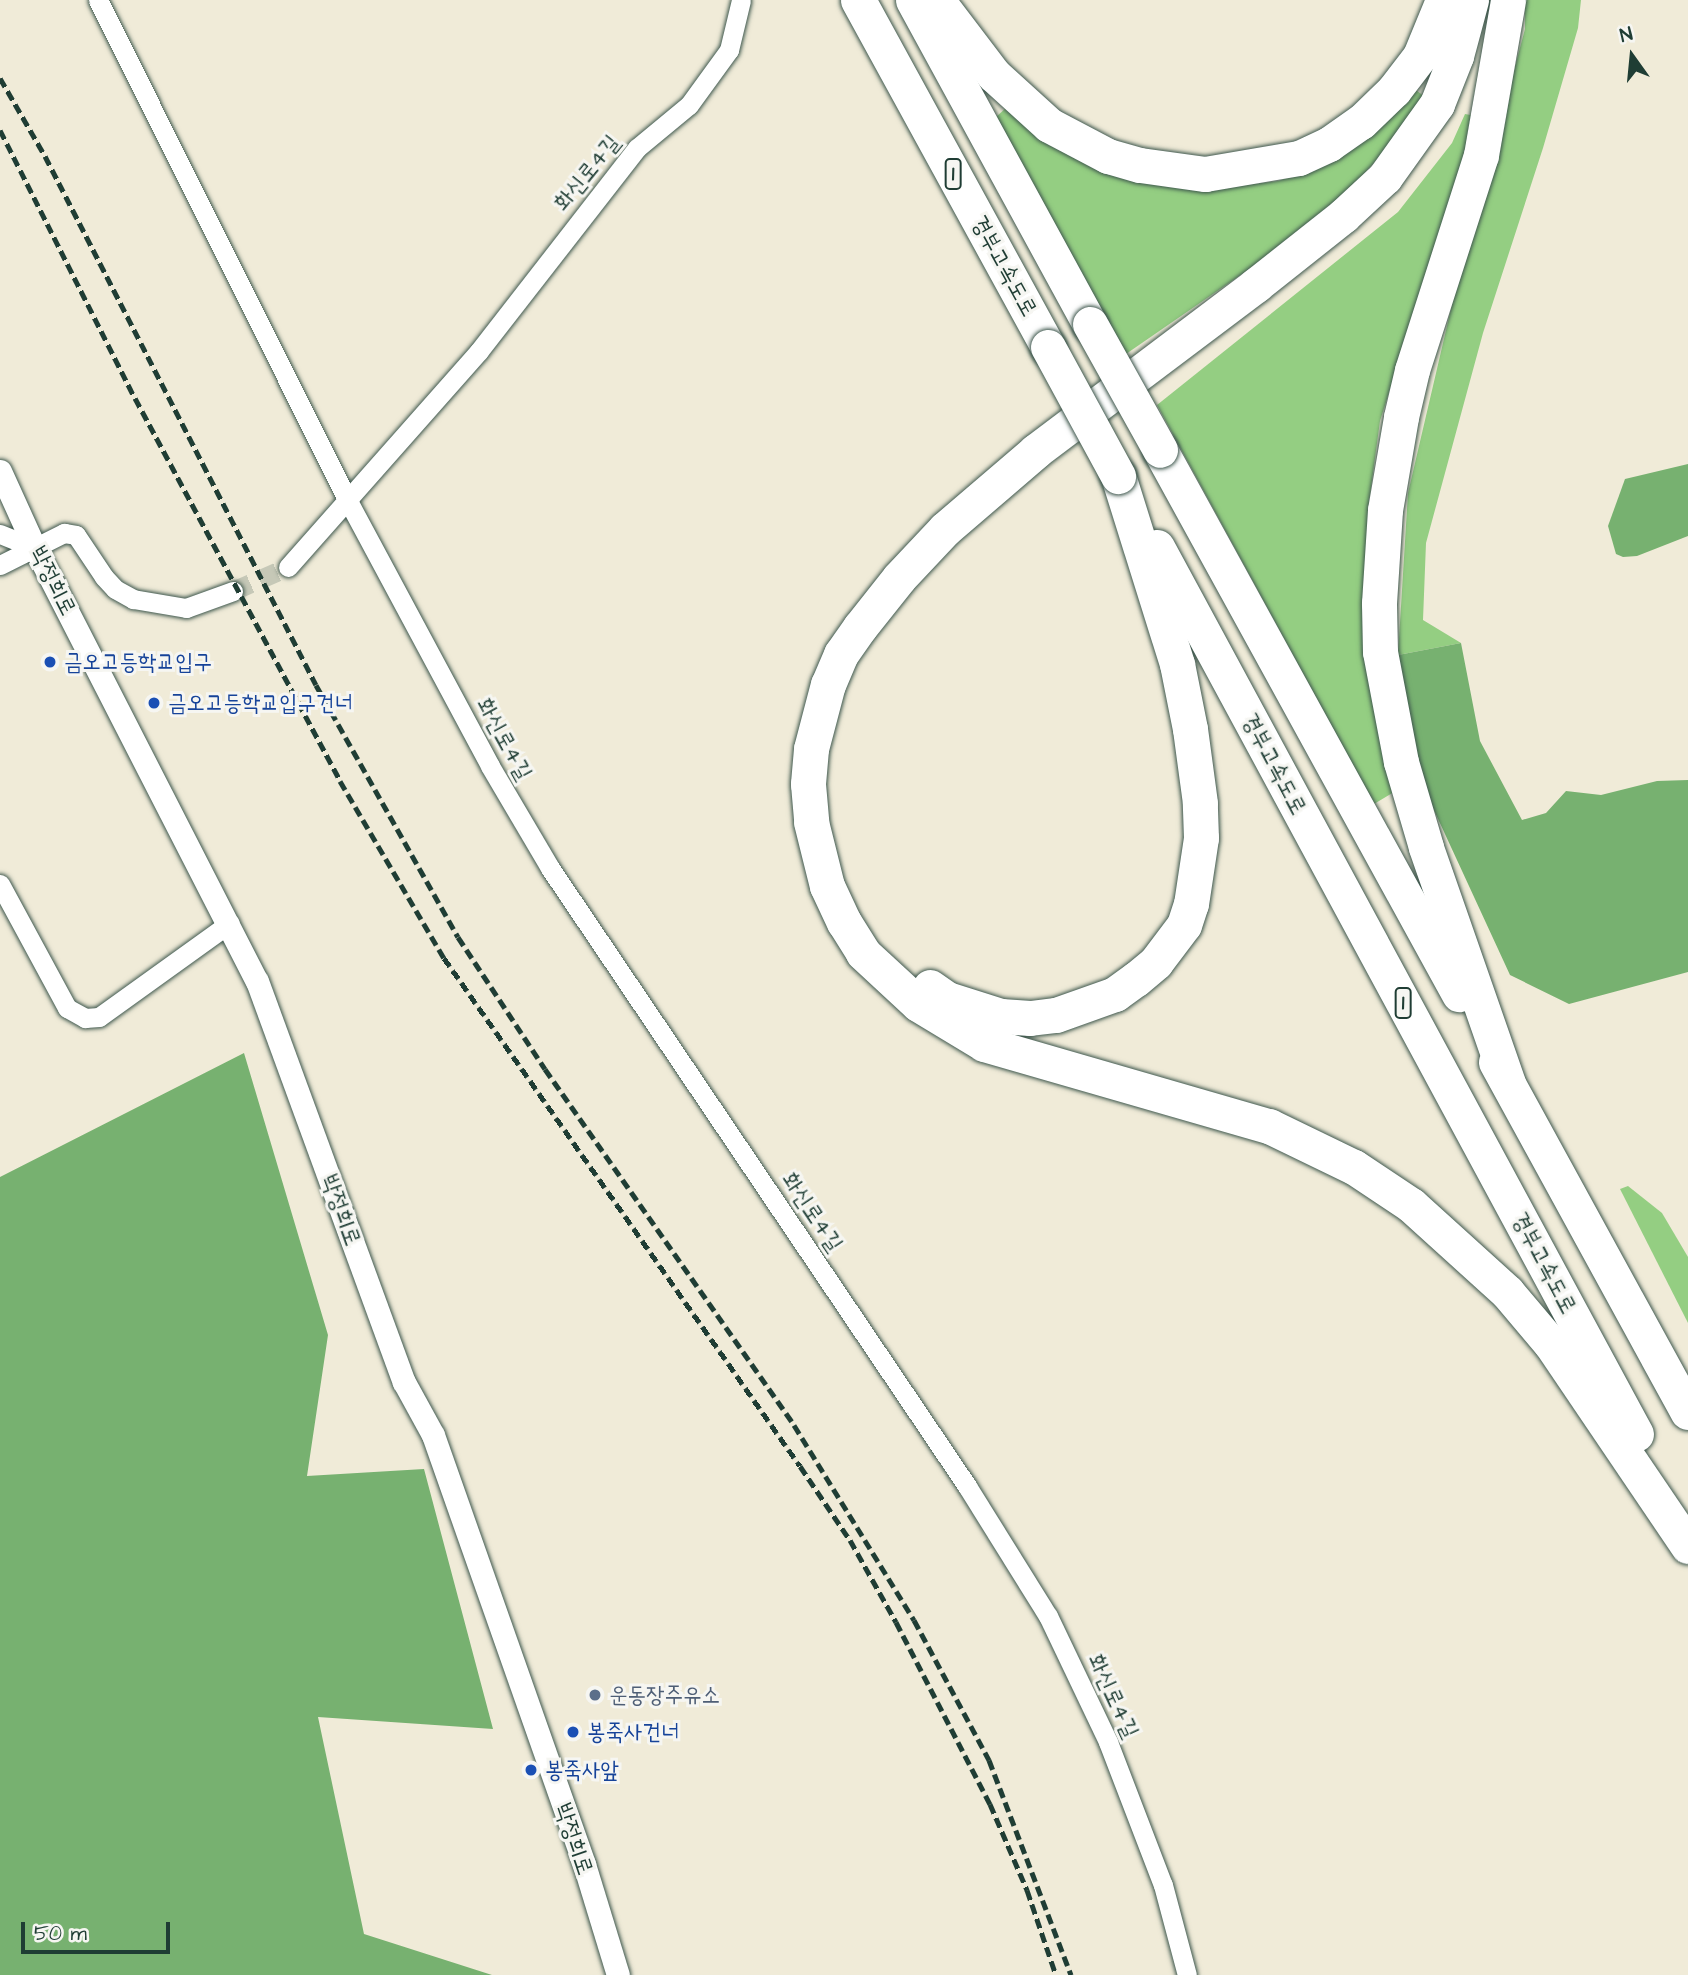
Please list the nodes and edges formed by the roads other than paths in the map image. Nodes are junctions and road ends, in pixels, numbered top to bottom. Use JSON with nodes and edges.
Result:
{"nodes":[{"id":1,"x":97,"y":0,"type":"edge"},
{"id":2,"x":741,"y":0,"type":"edge"},
{"id":3,"x":858,"y":0,"type":"edge"},
{"id":4,"x":913,"y":0,"type":"edge"},
{"id":5,"x":937,"y":0,"type":"edge"},
{"id":6,"x":1443,"y":0,"type":"edge"},
{"id":7,"x":1471,"y":0,"type":"edge"},
{"id":8,"x":1486,"y":0,"type":"edge"},
{"id":9,"x":1508,"y":0,"type":"edge"},
{"id":10,"x":0,"y":471,"type":"edge"},
{"id":11,"x":1118,"y":476,"type":"junction"},
{"id":12,"x":347,"y":499,"type":"junction"},
{"id":13,"x":0,"y":534,"type":"edge"},
{"id":14,"x":36,"y":548,"type":"junction"},
{"id":15,"x":0,"y":565,"type":"edge"},
{"id":16,"x":288,"y":567,"type":"tunnel mouth"},
{"id":17,"x":233,"y":591,"type":"tunnel mouth"},
{"id":18,"x":0,"y":884,"type":"edge"},
{"id":19,"x":230,"y":923,"type":"junction"},
{"id":20,"x":1508,"y":1083,"type":"junction"},
{"id":21,"x":1688,"y":1412,"type":"edge"},
{"id":22,"x":1688,"y":1530,"type":"edge"},
{"id":23,"x":1688,"y":1546,"type":"edge"},
{"id":24,"x":618,"y":1975,"type":"edge"},
{"id":25,"x":1187,"y":1975,"type":"edge"}],
"edges":[{"from":1,"to":12,"type":"street","name":"화신로4길"},
{"from":2,"to":12,"type":"street","name":"화신로4길"},
{"from":3,"to":11,"type":"highway","name":"경부고속도로","number":"1","bridge":true},
{"from":4,"to":20,"type":"highway","name":"경부고속도로","number":"1","bridge":true},
{"from":5,"to":6,"type":"highway"},
{"from":7,"to":23,"type":"highway"},
{"from":8,"to":11,"type":"highway"},
{"from":9,"to":20,"type":"highway"},
{"from":10,"to":14,"type":"street","name":"박정희로"},
{"from":11,"to":22,"type":"highway","name":"경부고속도로","number":"1"},
{"from":12,"to":16,"type":"street","name":"화신로4길"},
{"from":12,"to":25,"type":"street","name":"화신로4길"},
{"from":13,"to":14,"type":"street"},
{"from":14,"to":15,"type":"street"},
{"from":14,"to":17,"type":"street"},
{"from":14,"to":19,"type":"street","name":"박정희로"},
{"from":18,"to":19,"type":"street"},
{"from":19,"to":24,"type":"street","name":"박정희로"},
{"from":20,"to":21,"type":"highway","name":"경부고속도로","number":"1"}]}
